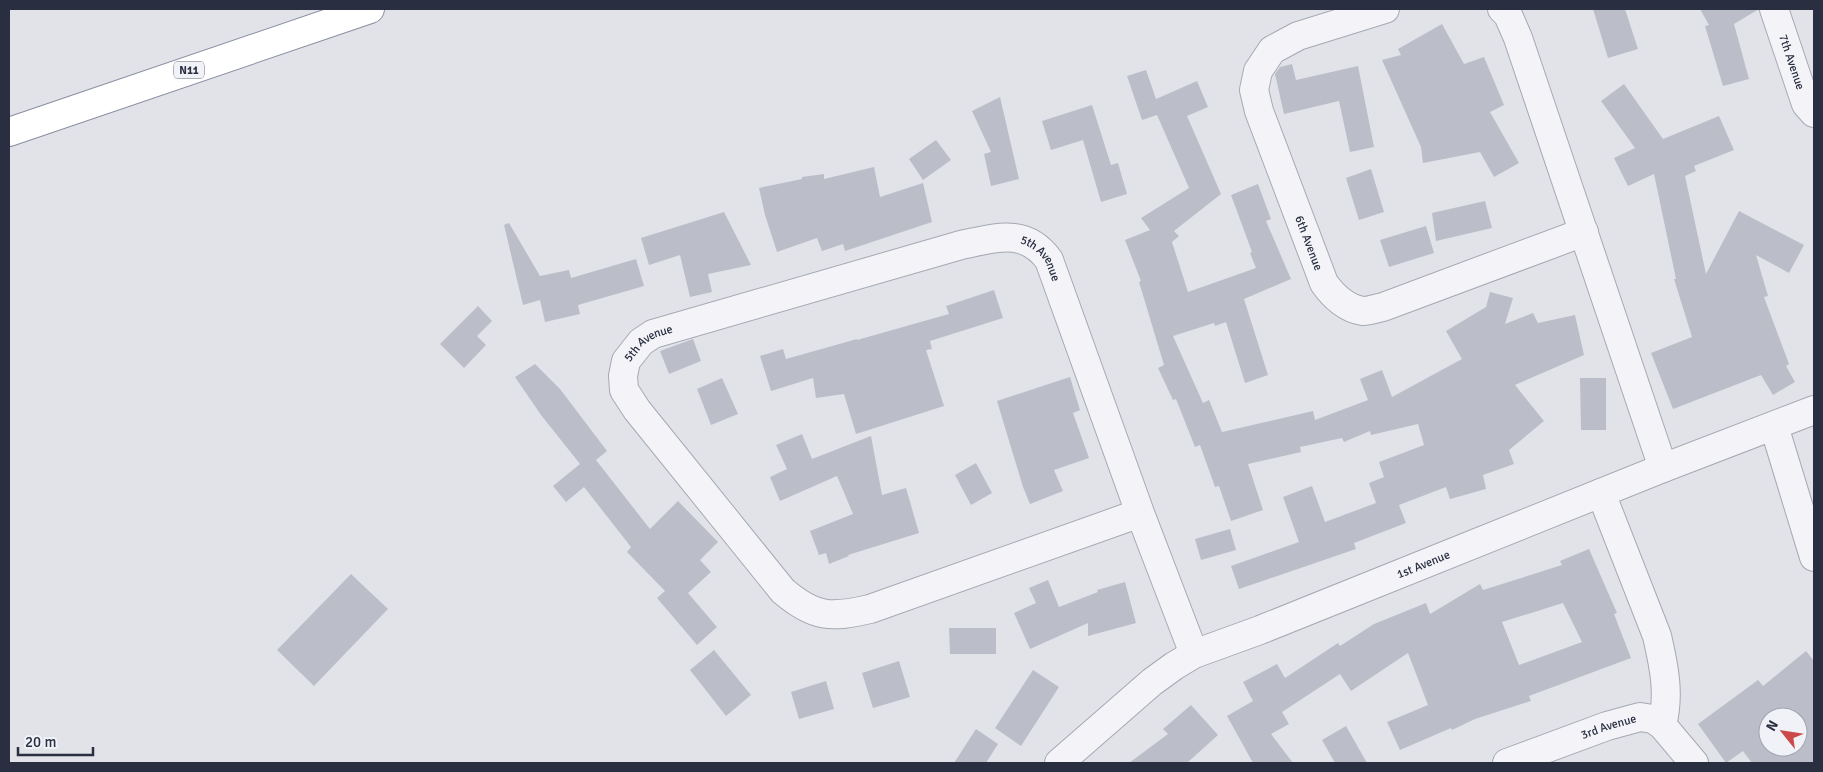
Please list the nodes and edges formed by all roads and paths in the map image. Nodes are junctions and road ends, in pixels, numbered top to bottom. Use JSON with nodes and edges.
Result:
{"nodes":[{"id":1,"x":370,"y":9,"type":"edge"},
{"id":2,"x":1385,"y":9,"type":"edge"},
{"id":3,"x":1502,"y":9,"type":"edge"},
{"id":4,"x":1774,"y":9,"type":"edge"},
{"id":5,"x":1814,"y":114,"type":"edge"},
{"id":6,"x":9,"y":132,"type":"edge"},
{"id":7,"x":1584,"y":232,"type":"junction"},
{"id":8,"x":1814,"y":410,"type":"edge"},
{"id":9,"x":1774,"y":426,"type":"junction"},
{"id":10,"x":1663,"y":468,"type":"junction"},
{"id":11,"x":1601,"y":493,"type":"junction"},
{"id":12,"x":1140,"y":514,"type":"junction"},
{"id":13,"x":1814,"y":557,"type":"edge"},
{"id":14,"x":1194,"y":654,"type":"junction"},
{"id":15,"x":1662,"y":725,"type":"junction"},
{"id":16,"x":1059,"y":763,"type":"edge"},
{"id":17,"x":1507,"y":763,"type":"edge"},
{"id":18,"x":1694,"y":763,"type":"edge"}],
"edges":[{"from":1,"to":6,"type":"highway","number":"N11"},
{"from":2,"to":7,"type":"street","name":"6th Avenue"},
{"from":3,"to":7,"type":"street"},
{"from":4,"to":5,"type":"street","name":"7th Avenue"},
{"from":7,"to":10,"type":"street"},
{"from":8,"to":9,"type":"street","name":"1st Avenue"},
{"from":9,"to":10,"type":"street","name":"1st Avenue"},
{"from":9,"to":13,"type":"street"},
{"from":10,"to":11,"type":"street","name":"1st Avenue"},
{"from":11,"to":14,"type":"street","name":"1st Avenue"},
{"from":11,"to":15,"type":"street"},
{"from":12,"to":12,"type":"street","name":"5th Avenue"},
{"from":12,"to":14,"type":"street","name":"5th Avenue"},
{"from":14,"to":16,"type":"street","name":"1st Avenue"},
{"from":15,"to":17,"type":"street","name":"3rd Avenue"},
{"from":15,"to":18,"type":"street"}]}
